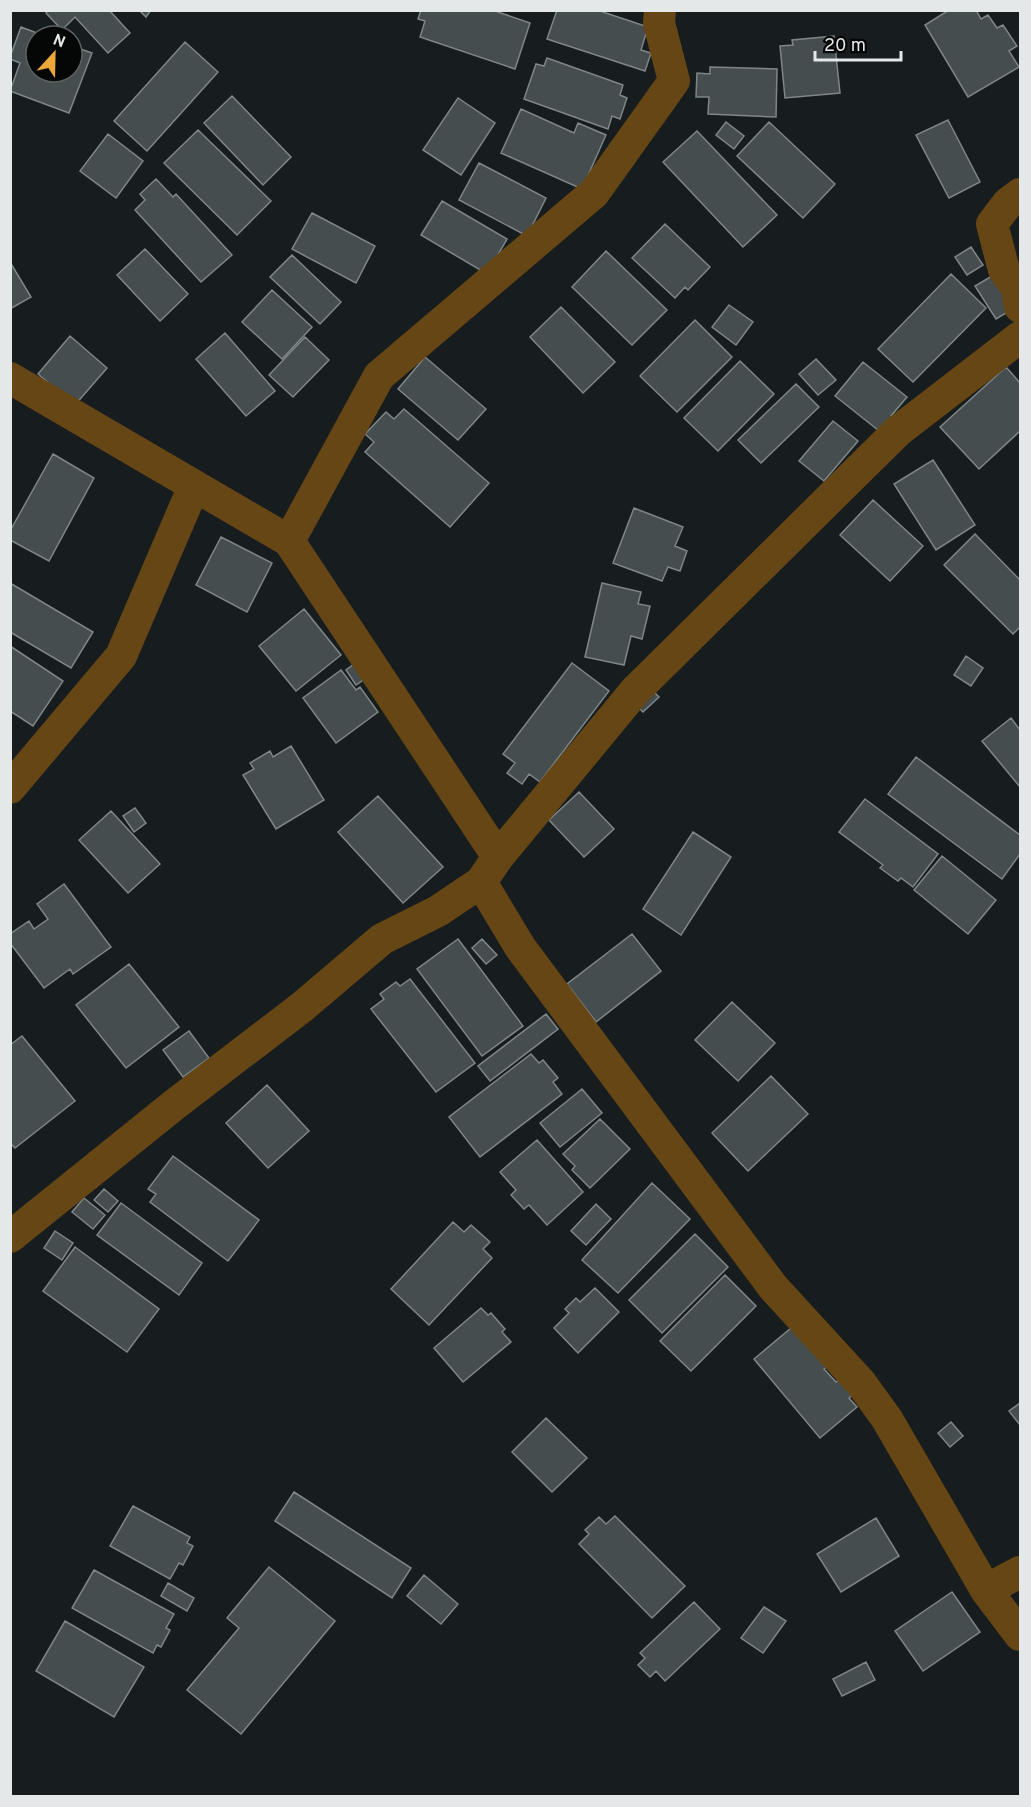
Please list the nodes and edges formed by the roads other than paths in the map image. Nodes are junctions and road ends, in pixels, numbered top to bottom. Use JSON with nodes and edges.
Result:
{"nodes":[{"id":1,"x":660,"y":10,"type":"edge"},
{"id":2,"x":1020,"y":194,"type":"edge"},
{"id":3,"x":1020,"y":307,"type":"edge"},
{"id":4,"x":1020,"y":337,"type":"edge"},
{"id":5,"x":10,"y":378,"type":"edge"},
{"id":6,"x":194,"y":486,"type":"junction"},
{"id":7,"x":289,"y":541,"type":"junction"},
{"id":8,"x":10,"y":788,"type":"edge"},
{"id":9,"x":490,"y":869,"type":"junction"},
{"id":10,"x":10,"y":1237,"type":"edge"},
{"id":11,"x":1020,"y":1572,"type":"edge"},
{"id":12,"x":986,"y":1590,"type":"junction"},
{"id":13,"x":1020,"y":1635,"type":"edge"}],
"edges":[{"from":1,"to":7,"type":"street"},
{"from":2,"to":3,"type":"street"},
{"from":4,"to":9,"type":"street"},
{"from":5,"to":6,"type":"street"},
{"from":6,"to":7,"type":"street"},
{"from":6,"to":8,"type":"street"},
{"from":7,"to":9,"type":"street"},
{"from":9,"to":10,"type":"street"},
{"from":9,"to":12,"type":"street"},
{"from":11,"to":12,"type":"street"},
{"from":12,"to":13,"type":"street"}]}
